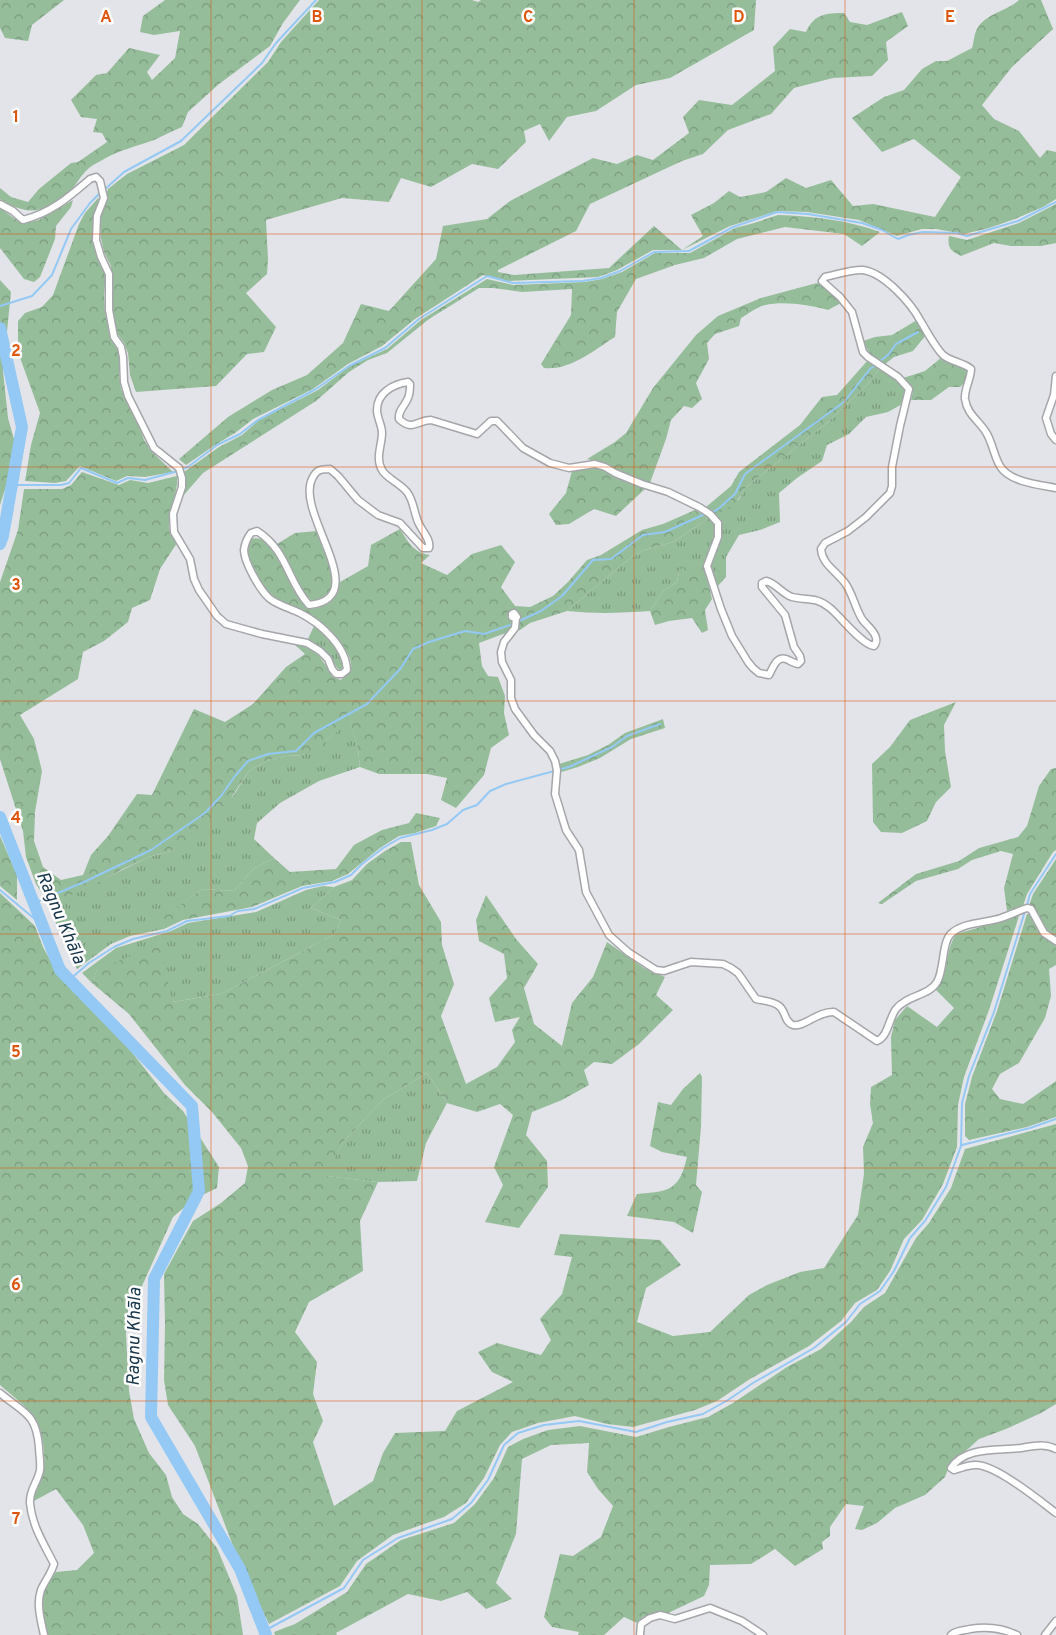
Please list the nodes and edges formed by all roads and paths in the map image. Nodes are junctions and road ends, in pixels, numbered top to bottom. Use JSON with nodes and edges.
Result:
{"nodes":[{"id":1,"x":0,"y":204,"type":"edge"},
{"id":2,"x":1056,"y":376,"type":"edge"},
{"id":3,"x":1056,"y":440,"type":"edge"},
{"id":4,"x":1056,"y":488,"type":"edge"},
{"id":5,"x":516,"y":618,"type":"dead end"},
{"id":6,"x":1056,"y":941,"type":"edge"},
{"id":7,"x":0,"y":1393,"type":"edge"},
{"id":8,"x":1056,"y":1449,"type":"edge"},
{"id":9,"x":1056,"y":1513,"type":"edge"},
{"id":10,"x":1056,"y":1621,"type":"edge"},
{"id":11,"x":44,"y":1635,"type":"edge"},
{"id":12,"x":638,"y":1635,"type":"edge"},
{"id":13,"x":763,"y":1635,"type":"edge"},
{"id":14,"x":951,"y":1635,"type":"edge"},
{"id":15,"x":1017,"y":1635,"type":"edge"},
{"id":16,"x":1045,"y":1635,"type":"edge"}],
"edges":[{"from":1,"to":4,"type":"street"},
{"from":2,"to":3,"type":"street"},
{"from":5,"to":6,"type":"street"},
{"from":7,"to":11,"type":"street"},
{"from":8,"to":9,"type":"street"},
{"from":10,"to":16,"type":"street"},
{"from":12,"to":13,"type":"street"},
{"from":14,"to":15,"type":"street"}]}
